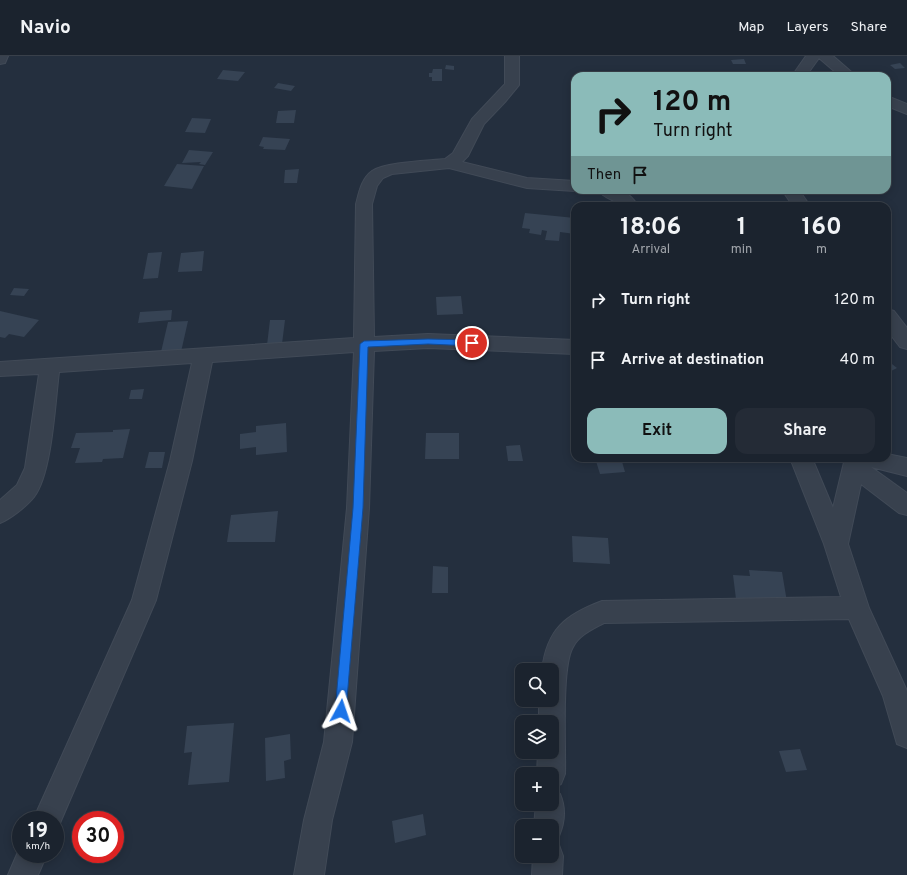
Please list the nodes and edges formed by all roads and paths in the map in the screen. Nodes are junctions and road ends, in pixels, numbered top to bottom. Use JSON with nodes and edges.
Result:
{"nodes":[{"id":1,"x":1,"y":56,"type":"edge"},
{"id":2,"x":512,"y":56,"type":"edge"},
{"id":3,"x":814,"y":56,"type":"edge"},
{"id":4,"x":824,"y":56,"type":"edge"},
{"id":5,"x":0,"y":60,"type":"edge"},
{"id":6,"x":802,"y":72,"type":"edge"},
{"id":7,"x":844,"y":72,"type":"edge"},
{"id":8,"x":891,"y":102,"type":"edge"},
{"id":9,"x":907,"y":110,"type":"edge"},
{"id":10,"x":449,"y":163,"type":"junction"},
{"id":11,"x":571,"y":186,"type":"edge"},
{"id":12,"x":614,"y":194,"type":"edge"},
{"id":13,"x":626,"y":202,"type":"edge"},
{"id":14,"x":891,"y":321,"type":"edge"},
{"id":15,"x":907,"y":342,"type":"edge"},
{"id":16,"x":364,"y":344,"type":"junction"},
{"id":17,"x":571,"y":347,"type":"edge"},
{"id":18,"x":204,"y":354,"type":"junction"},
{"id":19,"x":50,"y":367,"type":"junction"},
{"id":20,"x":0,"y":369,"type":"edge"},
{"id":21,"x":803,"y":462,"type":"edge"},
{"id":22,"x":860,"y":462,"type":"edge"},
{"id":23,"x":861,"y":462,"type":"edge"},
{"id":24,"x":884,"y":462,"type":"edge"},
{"id":25,"x":907,"y":467,"type":"edge"},
{"id":26,"x":907,"y":506,"type":"edge"},
{"id":27,"x":0,"y":512,"type":"edge"},
{"id":28,"x":836,"y":544,"type":"junction"},
{"id":29,"x":857,"y":608,"type":"junction"},
{"id":30,"x":553,"y":715,"type":"edge"},
{"id":31,"x":907,"y":734,"type":"edge"},
{"id":32,"x":50,"y":811,"type":"edge"},
{"id":33,"x":28,"y":863,"type":"edge"},
{"id":34,"x":548,"y":863,"type":"edge"},
{"id":35,"x":23,"y":875,"type":"edge"},
{"id":36,"x":309,"y":875,"type":"edge"},
{"id":37,"x":547,"y":875,"type":"edge"}],
"edges":[{"from":1,"to":5,"type":"street"},
{"from":2,"to":10,"type":"street"},
{"from":3,"to":6,"type":"street"},
{"from":4,"to":7,"type":"street"},
{"from":8,"to":9,"type":"street"},
{"from":10,"to":11,"type":"street"},
{"from":10,"to":16,"type":"street"},
{"from":12,"to":13,"type":"street"},
{"from":14,"to":15,"type":"street"},
{"from":16,"to":17,"type":"street"},
{"from":16,"to":18,"type":"street"},
{"from":16,"to":36,"type":"street"},
{"from":18,"to":19,"type":"street"},
{"from":18,"to":32,"type":"street"},
{"from":19,"to":20,"type":"street"},
{"from":19,"to":27,"type":"street"},
{"from":21,"to":28,"type":"street"},
{"from":22,"to":28,"type":"street"},
{"from":23,"to":26,"type":"street"},
{"from":24,"to":25,"type":"street"},
{"from":28,"to":29,"type":"street"},
{"from":29,"to":30,"type":"street"},
{"from":29,"to":31,"type":"street"},
{"from":33,"to":35,"type":"street"},
{"from":34,"to":37,"type":"street"}]}
